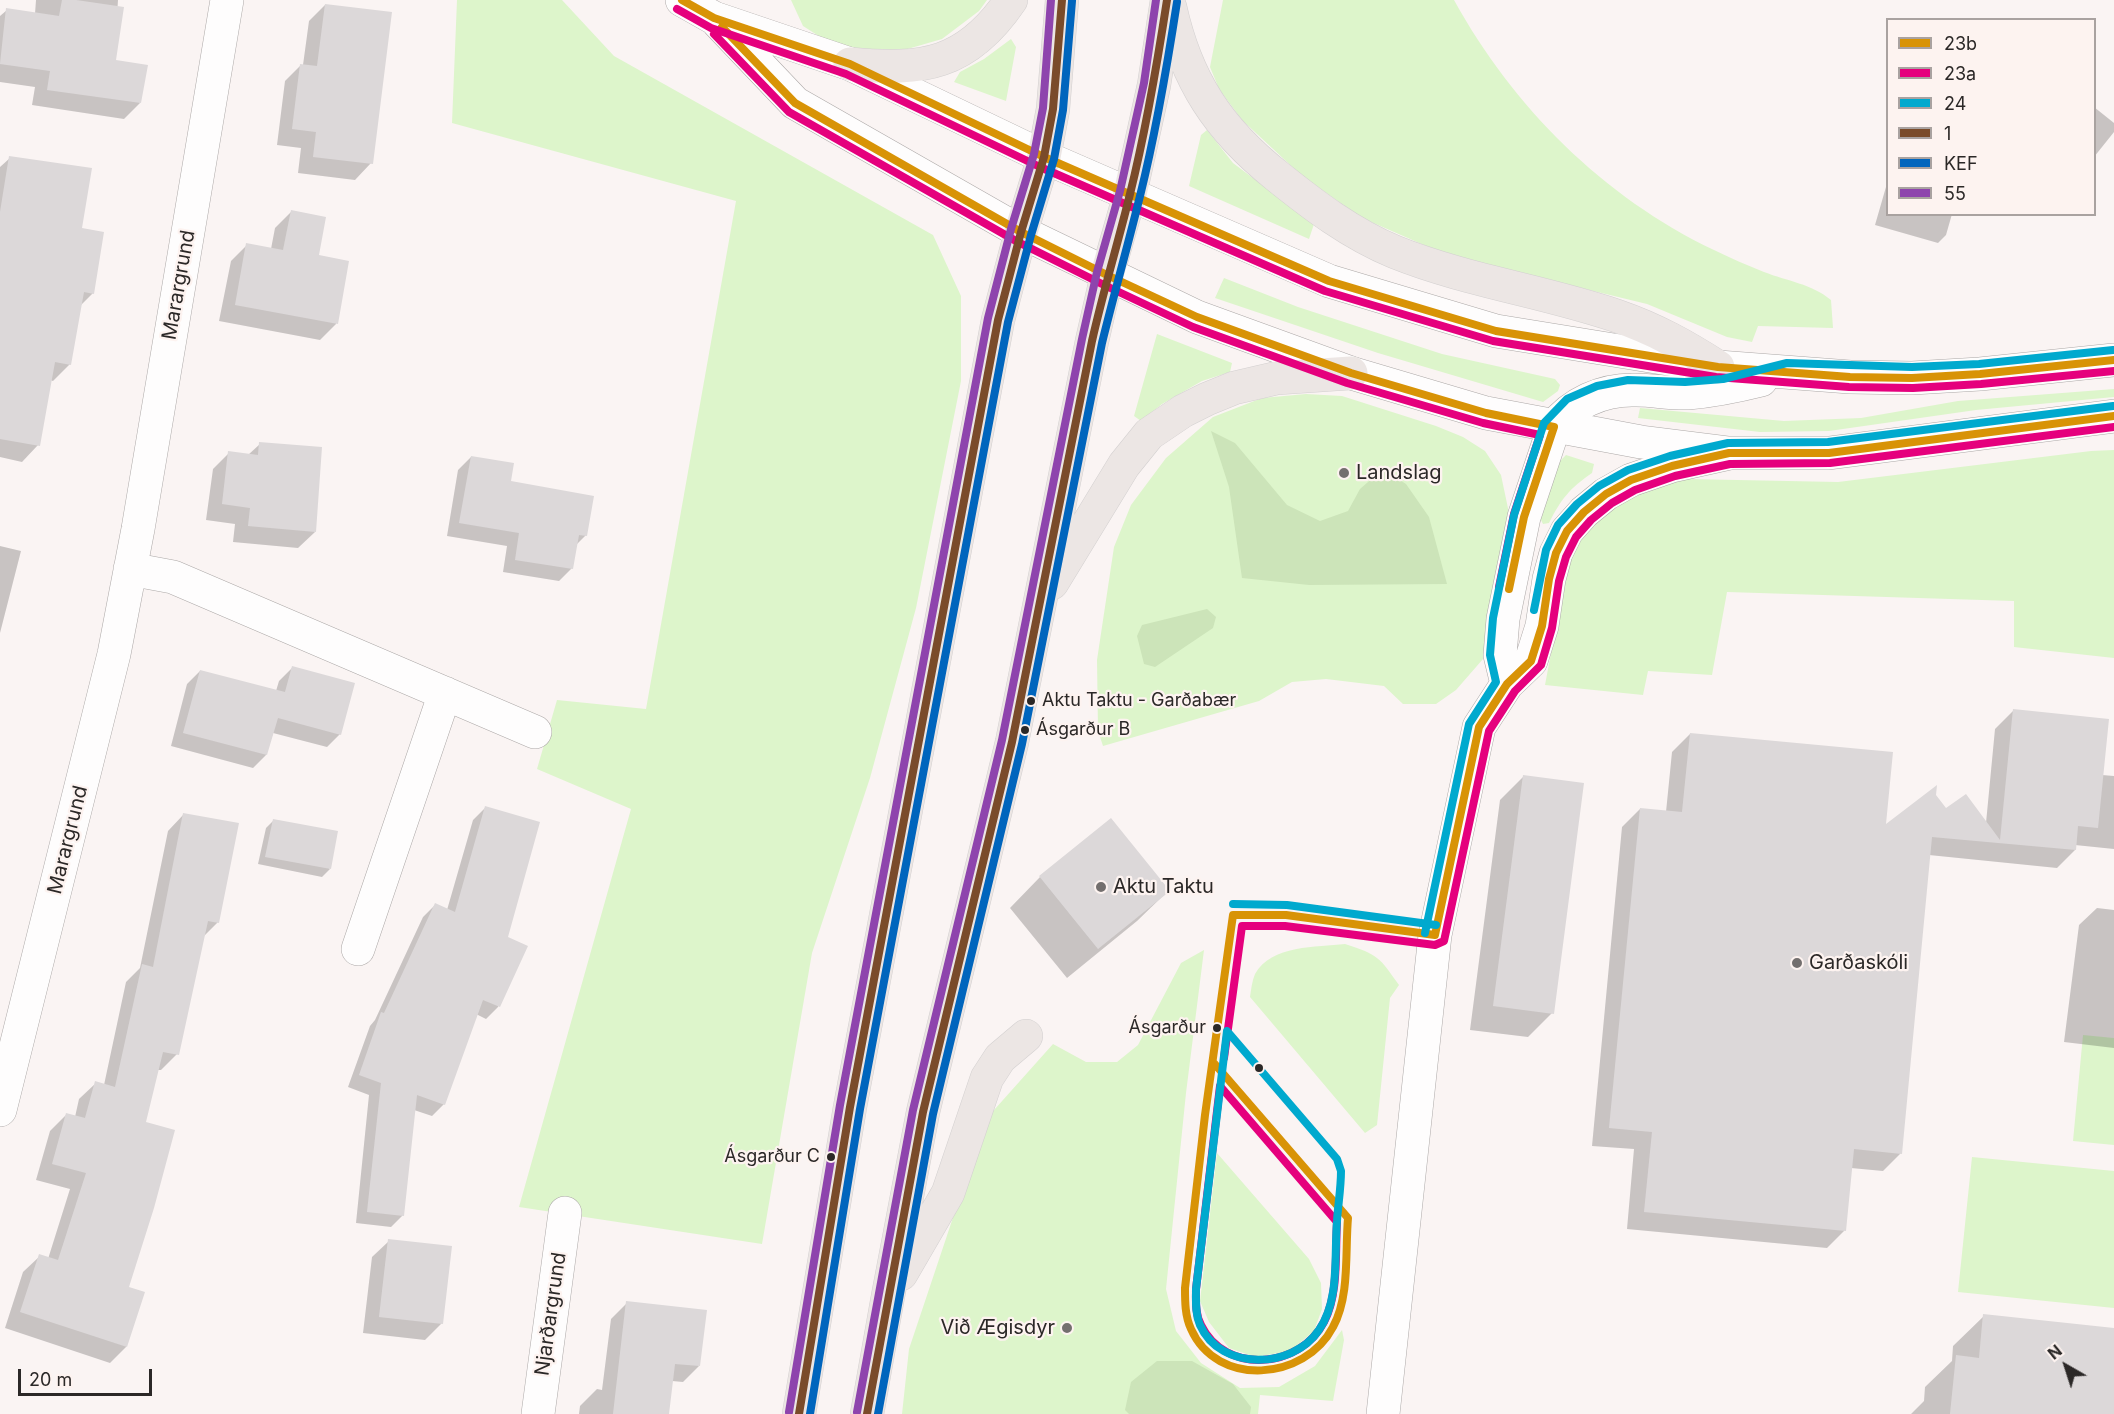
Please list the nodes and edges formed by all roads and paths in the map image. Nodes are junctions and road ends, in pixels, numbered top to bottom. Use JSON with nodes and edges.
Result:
{"nodes":[{"id":1,"x":227,"y":0,"type":"edge"},
{"id":2,"x":682,"y":0,"type":"edge"},
{"id":3,"x":1011,"y":0,"type":"edge"},
{"id":4,"x":1062,"y":0,"type":"edge"},
{"id":5,"x":1168,"y":0,"type":"edge"},
{"id":6,"x":714,"y":18,"type":"junction"},
{"id":7,"x":850,"y":64,"type":"junction"},
{"id":8,"x":1044,"y":157,"type":"junction"},
{"id":9,"x":1130,"y":194,"type":"junction"},
{"id":10,"x":1021,"y":232,"type":"junction"},
{"id":11,"x":1107,"y":275,"type":"junction"},
{"id":12,"x":2114,"y":360,"type":"edge"},
{"id":13,"x":1718,"y":367,"type":"junction"},
{"id":14,"x":1787,"y":373,"type":"junction"},
{"id":15,"x":1351,"y":374,"type":"junction"},
{"id":16,"x":2114,"y":416,"type":"edge"},
{"id":17,"x":1554,"y":427,"type":"junction"},
{"id":18,"x":1729,"y":453,"type":"junction"},
{"id":19,"x":130,"y":569,"type":"junction"},
{"id":20,"x":1041,"y":599,"type":"junction"},
{"id":21,"x":1507,"y":684,"type":"junction"},
{"id":22,"x":444,"y":693,"type":"junction"},
{"id":23,"x":535,"y":732,"type":"dead end"},
{"id":24,"x":358,"y":949,"type":"dead end"},
{"id":25,"x":1026,"y":1036,"type":"dead end"},
{"id":26,"x":0,"y":1110,"type":"edge"},
{"id":27,"x":565,"y":1213,"type":"dead end"},
{"id":28,"x":888,"y":1296,"type":"junction"},
{"id":29,"x":538,"y":1414,"type":"edge"},
{"id":30,"x":799,"y":1414,"type":"edge"},
{"id":31,"x":867,"y":1414,"type":"edge"},
{"id":32,"x":1383,"y":1414,"type":"edge"}],
"edges":[{"from":1,"to":19,"type":"street","name":"Marargrund"},
{"from":2,"to":6,"type":"street"},
{"from":3,"to":7,"type":"main road"},
{"from":4,"to":8,"type":"main road"},
{"from":5,"to":9,"type":"main road"},
{"from":5,"to":13,"type":"main road"},
{"from":6,"to":7,"type":"street"},
{"from":6,"to":10,"type":"street"},
{"from":7,"to":8,"type":"street"},
{"from":8,"to":9,"type":"street"},
{"from":8,"to":10,"type":"main road"},
{"from":9,"to":11,"type":"main road"},
{"from":9,"to":13,"type":"street"},
{"from":10,"to":11,"type":"street"},
{"from":10,"to":30,"type":"main road"},
{"from":11,"to":15,"type":"street"},
{"from":11,"to":20,"type":"main road"},
{"from":12,"to":14,"type":"street"},
{"from":13,"to":14,"type":"street"},
{"from":14,"to":17,"type":"street"},
{"from":15,"to":17,"type":"street"},
{"from":15,"to":20,"type":"main road"},
{"from":16,"to":18,"type":"street"},
{"from":17,"to":18,"type":"street"},
{"from":17,"to":21,"type":"street"},
{"from":18,"to":21,"type":"street"},
{"from":19,"to":22,"type":"street"},
{"from":19,"to":26,"type":"street","name":"Marargrund"},
{"from":20,"to":28,"type":"main road"},
{"from":21,"to":32,"type":"street"},
{"from":22,"to":23,"type":"street"},
{"from":22,"to":24,"type":"street"},
{"from":25,"to":28,"type":"main road"},
{"from":27,"to":29,"type":"street","name":"Njarðargrund"},
{"from":28,"to":31,"type":"main road"}]}
